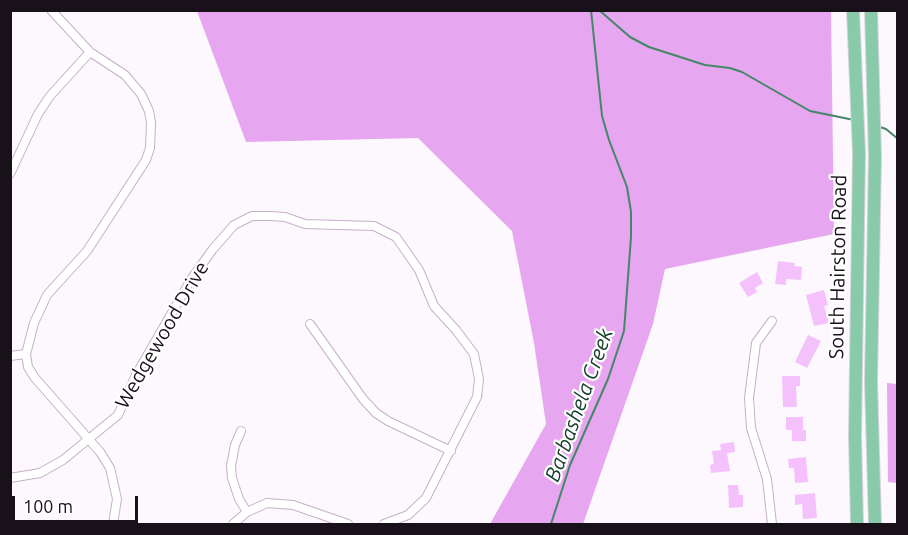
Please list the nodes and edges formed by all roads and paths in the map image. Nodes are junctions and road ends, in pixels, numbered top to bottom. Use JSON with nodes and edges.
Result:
{"nodes":[{"id":1,"x":51,"y":10,"type":"edge"},
{"id":2,"x":854,"y":10,"type":"edge"},
{"id":3,"x":872,"y":10,"type":"edge"},
{"id":4,"x":90,"y":52,"type":"junction"},
{"id":5,"x":10,"y":174,"type":"edge"},
{"id":6,"x":772,"y":321,"type":"dead end"},
{"id":7,"x":310,"y":324,"type":"dead end"},
{"id":8,"x":26,"y":354,"type":"junction"},
{"id":9,"x":10,"y":356,"type":"edge"},
{"id":10,"x":241,"y":431,"type":"dead end"},
{"id":11,"x":89,"y":439,"type":"junction"},
{"id":12,"x":451,"y":451,"type":"junction"},
{"id":13,"x":10,"y":478,"type":"edge"},
{"id":14,"x":247,"y":512,"type":"junction"},
{"id":15,"x":333,"y":522,"type":"edge"},
{"id":16,"x":114,"y":525,"type":"edge"},
{"id":17,"x":233,"y":525,"type":"edge"},
{"id":18,"x":348,"y":525,"type":"edge"},
{"id":19,"x":384,"y":525,"type":"edge"},
{"id":20,"x":772,"y":525,"type":"edge"},
{"id":21,"x":857,"y":525,"type":"edge"},
{"id":22,"x":876,"y":525,"type":"edge"}],
"edges":[{"from":1,"to":4,"type":"street"},
{"from":2,"to":21,"type":"main road","name":"South Hairston Road"},
{"from":3,"to":22,"type":"main road","name":"South Hairston Road"},
{"from":4,"to":5,"type":"street"},
{"from":4,"to":8,"type":"street"},
{"from":6,"to":20,"type":"street"},
{"from":7,"to":12,"type":"street"},
{"from":8,"to":9,"type":"street"},
{"from":8,"to":11,"type":"street"},
{"from":10,"to":14,"type":"street"},
{"from":11,"to":12,"type":"street","name":"Wedgewood Drive"},
{"from":11,"to":13,"type":"street","name":"Wedgewood Drive"},
{"from":11,"to":16,"type":"street"},
{"from":12,"to":19,"type":"street","name":"Wedgewood Drive"},
{"from":14,"to":15,"type":"street"},
{"from":14,"to":17,"type":"street"},
{"from":15,"to":18,"type":"street"}]}
